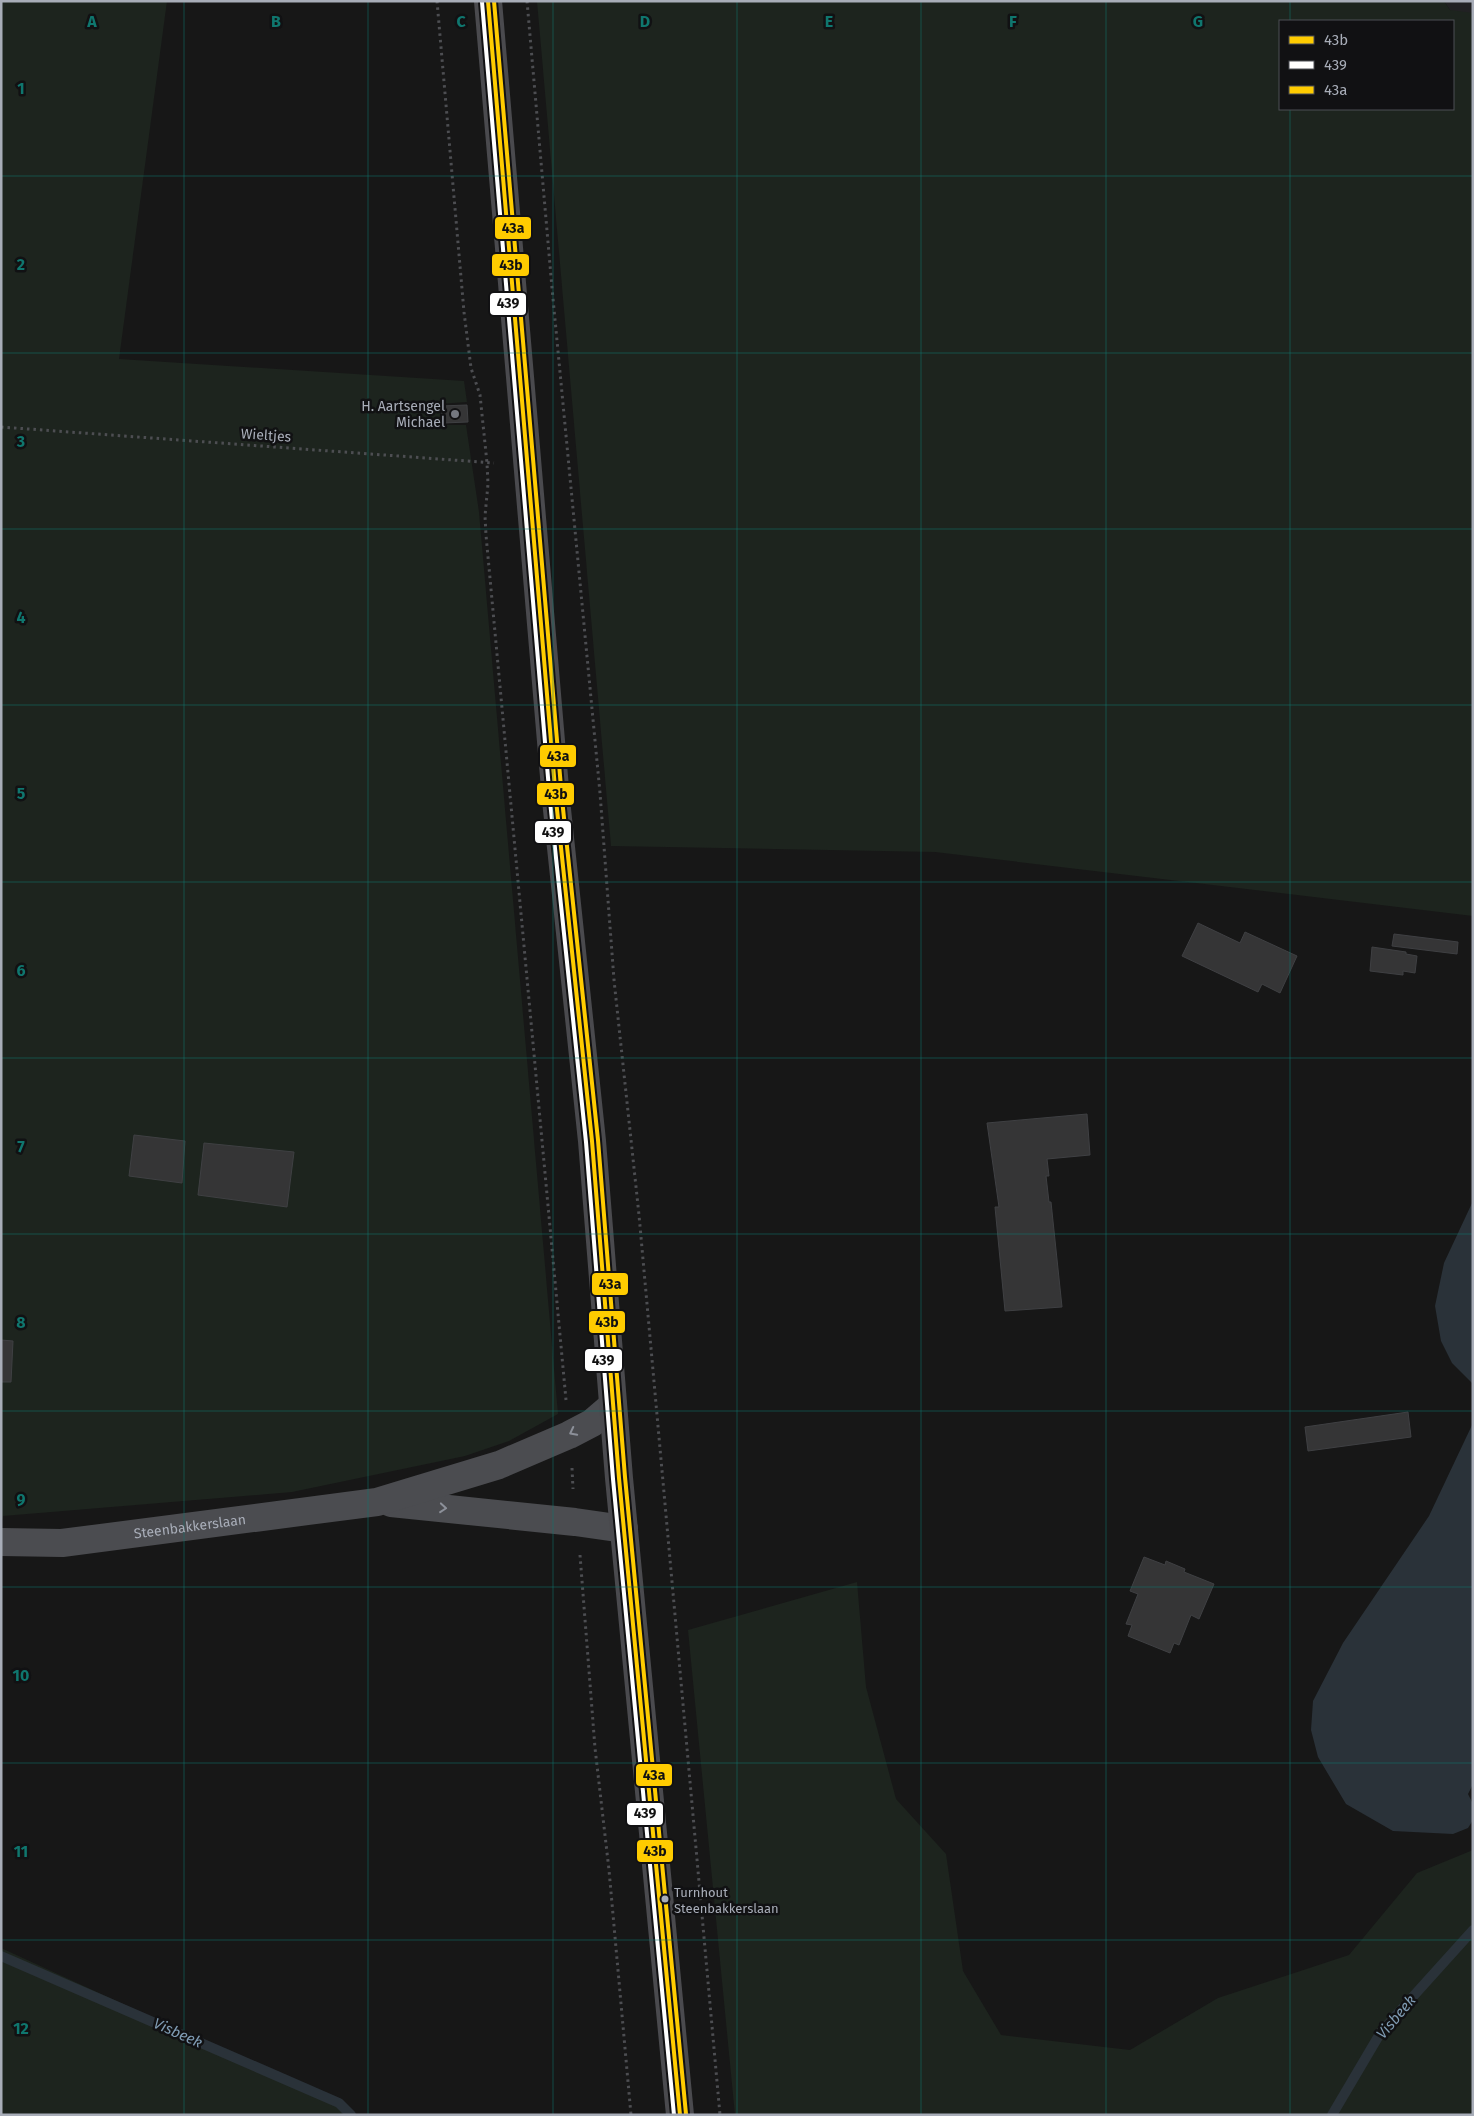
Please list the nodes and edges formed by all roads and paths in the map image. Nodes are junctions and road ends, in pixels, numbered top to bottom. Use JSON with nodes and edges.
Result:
{"nodes":[{"id":1,"x":437,"y":1,"type":"edge"},
{"id":2,"x":488,"y":1,"type":"edge"},
{"id":3,"x":527,"y":1,"type":"edge"},
{"id":4,"x":1,"y":427,"type":"edge"},
{"id":5,"x":487,"y":463,"type":"junction"},
{"id":6,"x":529,"y":466,"type":"junction"},
{"id":7,"x":614,"y":1405,"type":"junction"},
{"id":8,"x":569,"y":1435,"type":"junction"},
{"id":9,"x":378,"y":1502,"type":"junction"},
{"id":10,"x":575,"y":1522,"type":"junction"},
{"id":11,"x":624,"y":1529,"type":"junction"},
{"id":12,"x":1,"y":1542,"type":"edge"},
{"id":13,"x":631,"y":2115,"type":"edge"},
{"id":14,"x":680,"y":2115,"type":"edge"},
{"id":15,"x":720,"y":2115,"type":"edge"}],
"edges":[{"from":1,"to":5,"type":"path"},
{"from":2,"to":6,"type":"street"},
{"from":3,"to":15,"type":"path"},
{"from":4,"to":5,"type":"path","name":"Wieltjes"},
{"from":5,"to":6,"type":"path","name":"Wieltjes"},
{"from":5,"to":8,"type":"path"},
{"from":6,"to":7,"type":"street"},
{"from":7,"to":8,"type":"street","name":"Steenbakkerslaan","one_way":true},
{"from":7,"to":11,"type":"street"},
{"from":8,"to":9,"type":"street","name":"Steenbakkerslaan"},
{"from":8,"to":10,"type":"path"},
{"from":9,"to":10,"type":"street","name":"Steenbakkerslaan","one_way":true},
{"from":9,"to":12,"type":"street","name":"Steenbakkerslaan"},
{"from":10,"to":11,"type":"street","name":"Steenbakkerslaan"},
{"from":10,"to":13,"type":"path"},
{"from":11,"to":14,"type":"street"}]}
